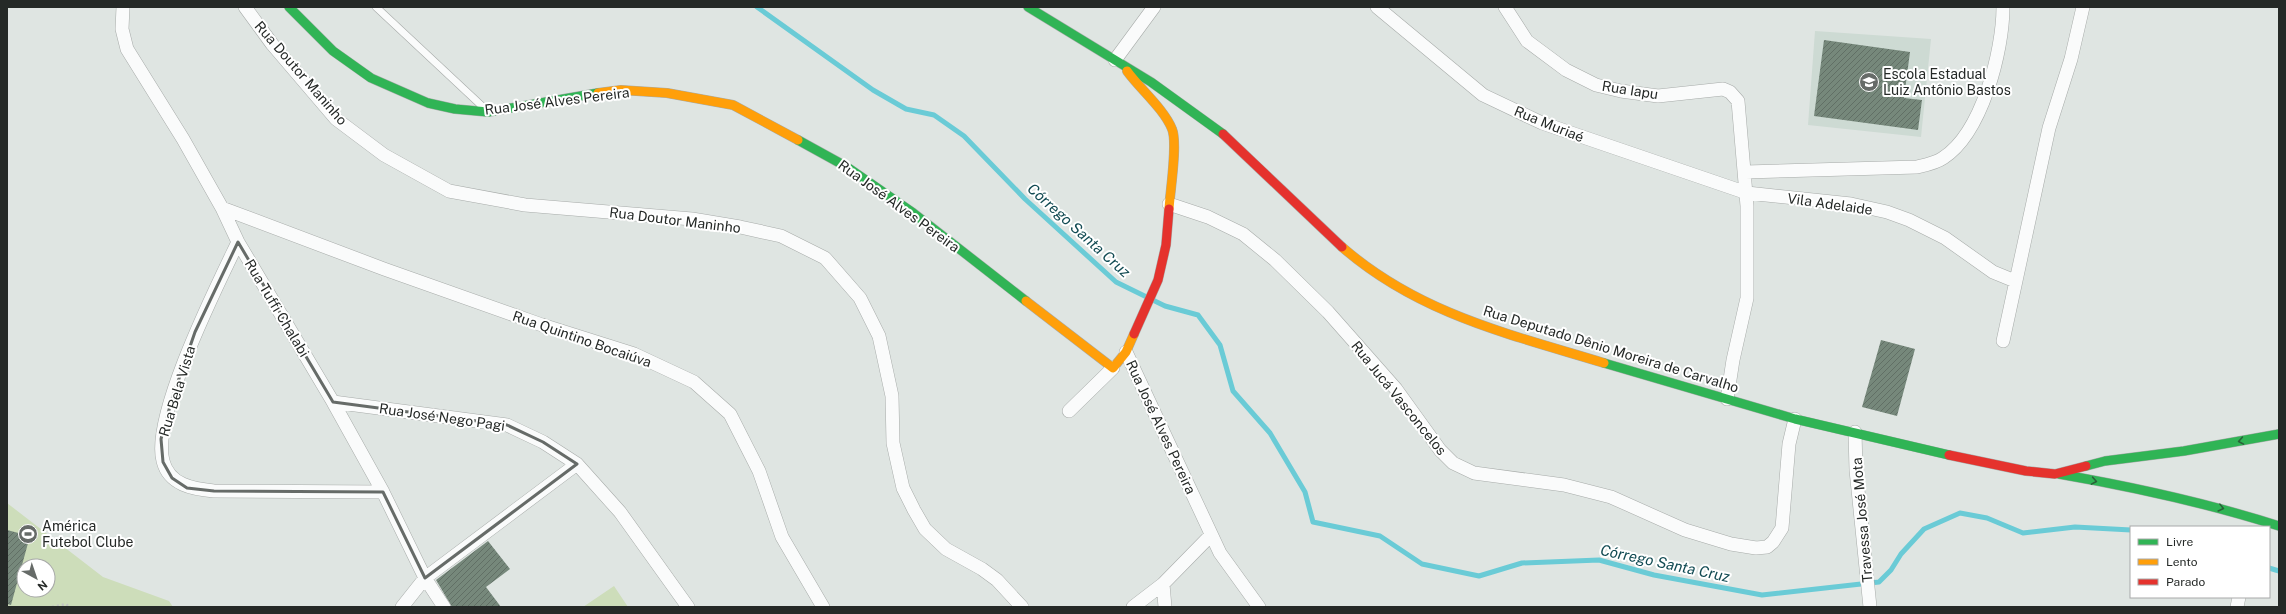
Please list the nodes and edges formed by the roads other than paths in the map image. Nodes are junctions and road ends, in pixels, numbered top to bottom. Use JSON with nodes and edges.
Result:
{"nodes":[{"id":1,"x":123,"y":7,"type":"edge"},
{"id":2,"x":245,"y":7,"type":"edge"},
{"id":3,"x":289,"y":7,"type":"edge"},
{"id":4,"x":376,"y":7,"type":"edge"},
{"id":5,"x":1028,"y":7,"type":"edge"},
{"id":6,"x":1154,"y":7,"type":"edge"},
{"id":7,"x":1377,"y":7,"type":"edge"},
{"id":8,"x":1505,"y":7,"type":"edge"},
{"id":9,"x":2004,"y":7,"type":"edge"},
{"id":10,"x":2083,"y":7,"type":"edge"},
{"id":11,"x":1119,"y":62,"type":"junction"},
{"id":12,"x":488,"y":112,"type":"junction"},
{"id":13,"x":1746,"y":172,"type":"junction"},
{"id":14,"x":1746,"y":193,"type":"junction"},
{"id":15,"x":1169,"y":204,"type":"junction"},
{"id":16,"x":222,"y":208,"type":"junction"},
{"id":17,"x":238,"y":242,"type":"junction"},
{"id":18,"x":2015,"y":281,"type":"junction"},
{"id":19,"x":2003,"y":341,"type":"dead end"},
{"id":20,"x":1126,"y":352,"type":"junction"},
{"id":21,"x":1113,"y":368,"type":"junction"},
{"id":22,"x":1727,"y":399,"type":"junction"},
{"id":23,"x":333,"y":402,"type":"junction"},
{"id":24,"x":1069,"y":411,"type":"dead end"},
{"id":25,"x":1795,"y":419,"type":"junction"},
{"id":26,"x":1855,"y":432,"type":"junction"},
{"id":27,"x":2279,"y":434,"type":"edge"},
{"id":28,"x":577,"y":464,"type":"junction"},
{"id":29,"x":2055,"y":474,"type":"junction"},
{"id":30,"x":383,"y":492,"type":"junction"},
{"id":31,"x":2257,"y":523,"type":"edge"},
{"id":32,"x":2279,"y":526,"type":"edge"},
{"id":33,"x":1211,"y":535,"type":"junction"},
{"id":34,"x":425,"y":578,"type":"junction"},
{"id":35,"x":1163,"y":584,"type":"junction"},
{"id":36,"x":1869,"y":601,"type":"edge"},
{"id":37,"x":402,"y":607,"type":"edge"},
{"id":38,"x":444,"y":607,"type":"edge"},
{"id":39,"x":688,"y":607,"type":"edge"},
{"id":40,"x":823,"y":607,"type":"edge"},
{"id":41,"x":1022,"y":607,"type":"edge"},
{"id":42,"x":1134,"y":607,"type":"edge"},
{"id":43,"x":1165,"y":607,"type":"edge"},
{"id":44,"x":1259,"y":607,"type":"edge"}],
"edges":[{"from":1,"to":16,"type":"street","name":"Rua Tuffi Chalabi"},
{"from":2,"to":41,"type":"street","name":"Rua Doutor Maninho"},
{"from":3,"to":12,"type":"street","name":"Rua José Alves Pereira"},
{"from":4,"to":12,"type":"lane"},
{"from":5,"to":11,"type":"street","name":"Rua Deputado Dênio Moreira de Carvalho"},
{"from":6,"to":11,"type":"street"},
{"from":7,"to":14,"type":"street","name":"Rua Muriaé"},
{"from":8,"to":13,"type":"street","name":"Rua Iapu"},
{"from":9,"to":13,"type":"street"},
{"from":10,"to":18,"type":"street"},
{"from":11,"to":15,"type":"street"},
{"from":11,"to":22,"type":"street","name":"Rua Deputado Dênio Moreira de Carvalho"},
{"from":12,"to":21,"type":"street","name":"Rua José Alves Pereira"},
{"from":13,"to":14,"type":"street","name":"Rua Iapu"},
{"from":14,"to":18,"type":"street","name":"Vila Adelaide"},
{"from":14,"to":22,"type":"street","name":"Rua Iapu"},
{"from":15,"to":20,"type":"street"},
{"from":15,"to":25,"type":"street","name":"Rua Jucá Vasconcelos"},
{"from":16,"to":17,"type":"street","name":"Rua Tuffi Chalabi"},
{"from":16,"to":40,"type":"street","name":"Rua Quintino Bocaiúva"},
{"from":17,"to":23,"type":"street","name":"Rua Tuffi Chalabi"},
{"from":17,"to":30,"type":"street","name":"Rua Bela Vista"},
{"from":18,"to":19,"type":"street"},
{"from":20,"to":21,"type":"street","name":"Rua José Alves Pereira"},
{"from":20,"to":33,"type":"street","name":"Rua José Alves Pereira"},
{"from":21,"to":24,"type":"street"},
{"from":22,"to":25,"type":"street","name":"Rua Deputado Dênio Moreira de Carvalho"},
{"from":23,"to":28,"type":"street","name":"Rua José Nego Pagi"},
{"from":23,"to":30,"type":"street","name":"Rua Tuffi Chalabi"},
{"from":25,"to":26,"type":"street","name":"Rua Deputado Dênio Moreira de Carvalho"},
{"from":26,"to":29,"type":"street","name":"Rua Deputado Dênio Moreira de Carvalho"},
{"from":26,"to":36,"type":"street","name":"Travessa José Mota"},
{"from":27,"to":29,"type":"street","name":"Rua Deputado Dênio Moreira de Carvalho","one_way":true},
{"from":28,"to":34,"type":"street"},
{"from":28,"to":39,"type":"street","name":"Rua José Nego Pagi"},
{"from":29,"to":31,"type":"street","one_way":true},
{"from":30,"to":34,"type":"street","name":"Rua Tuffi Chalabi"},
{"from":31,"to":32,"type":"street"},
{"from":33,"to":35,"type":"street"},
{"from":33,"to":44,"type":"street","name":"Rua José Alves Pereira"},
{"from":34,"to":37,"type":"street"},
{"from":34,"to":38,"type":"street","name":"Rua Tuffi Chalabi"},
{"from":35,"to":42,"type":"street"},
{"from":35,"to":43,"type":"street"}]}
